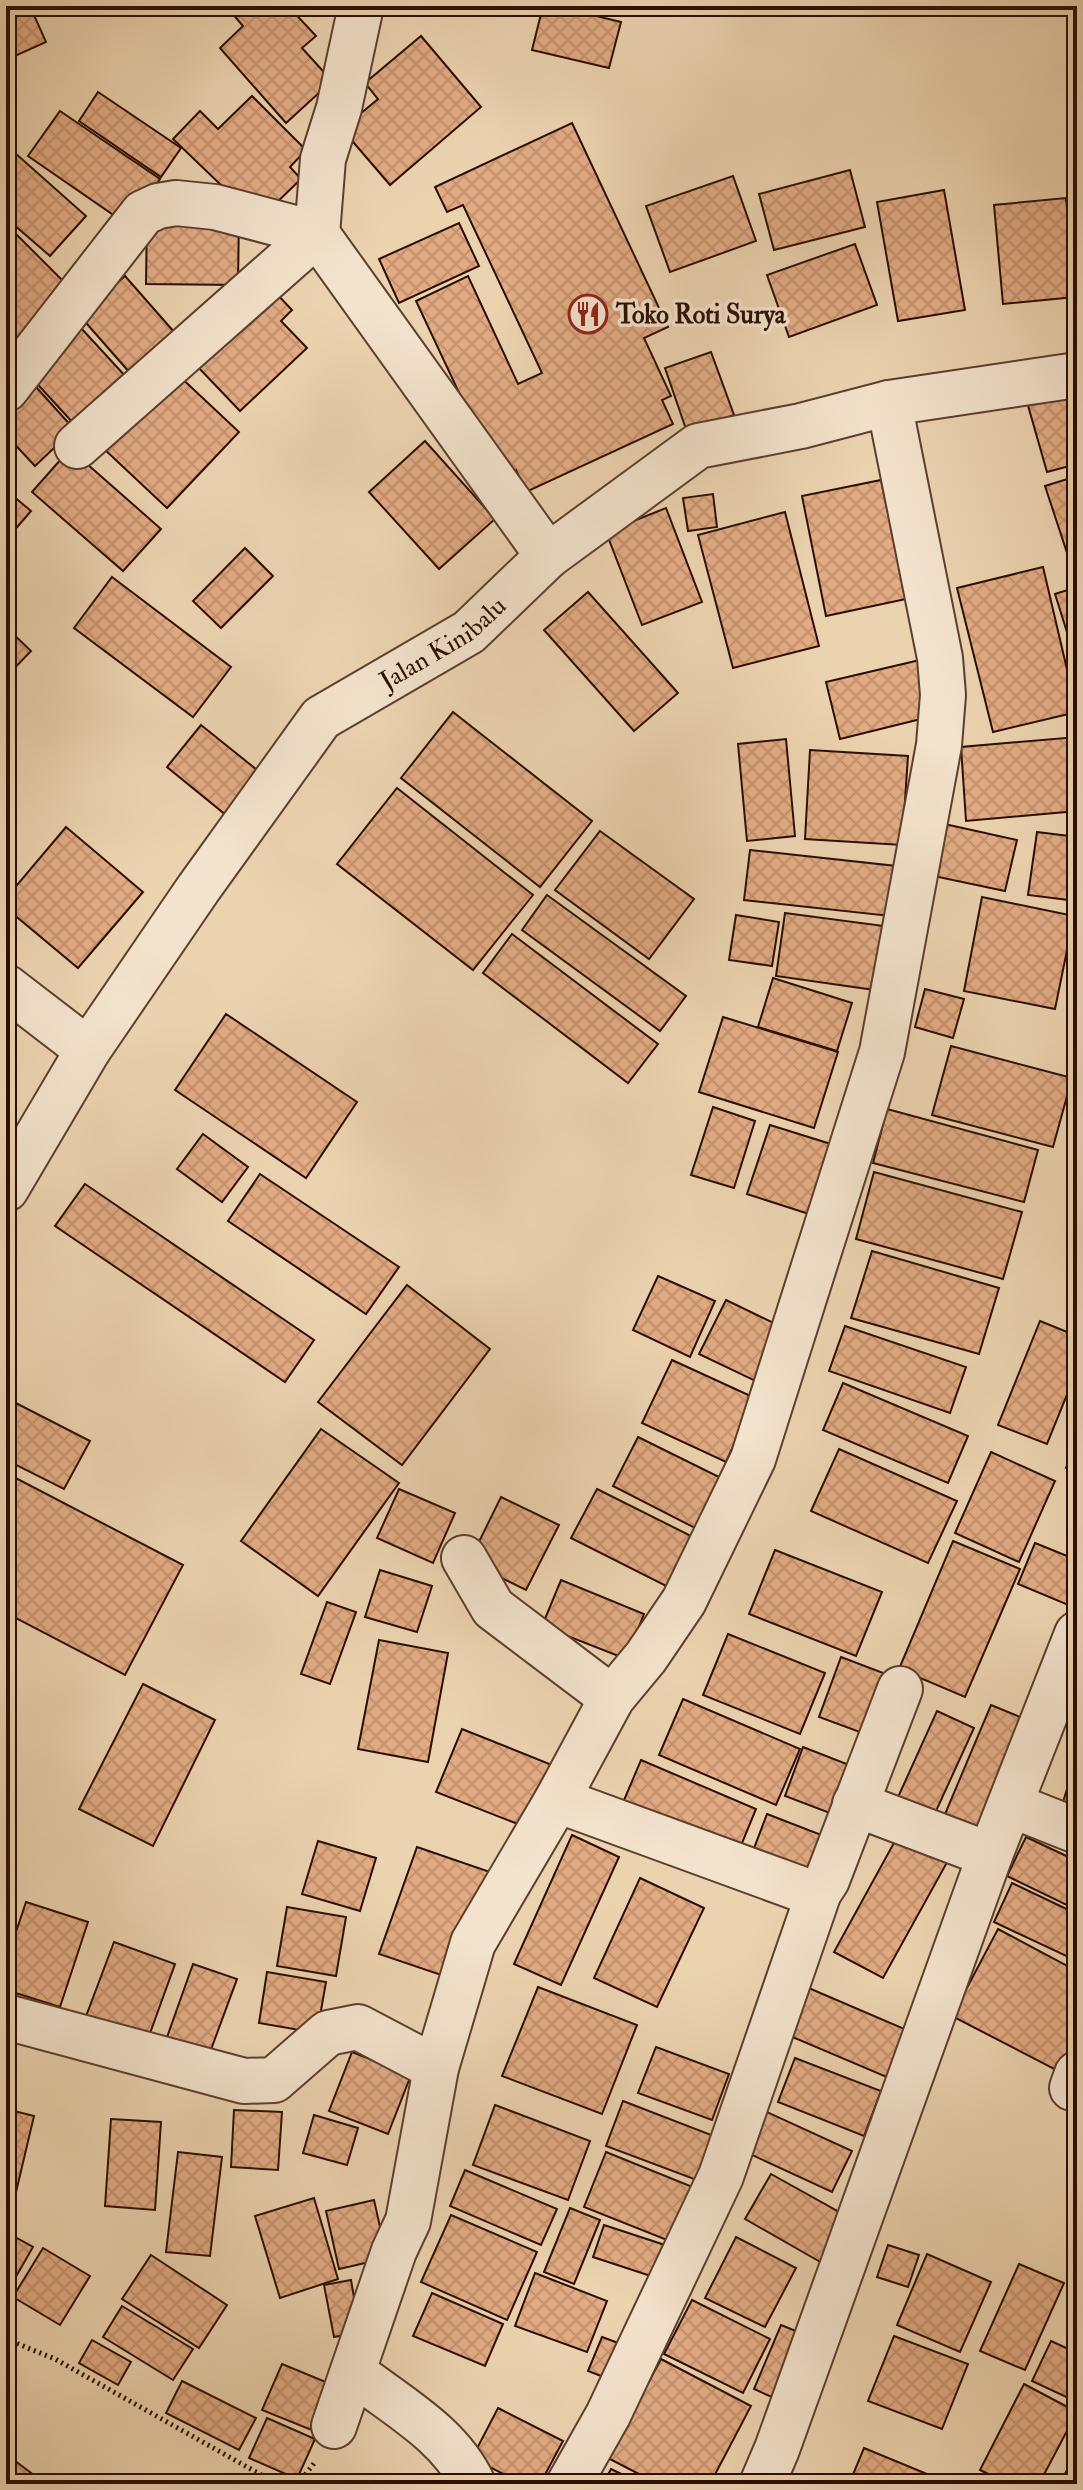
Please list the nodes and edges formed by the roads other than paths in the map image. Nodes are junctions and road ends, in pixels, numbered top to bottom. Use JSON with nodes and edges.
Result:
{"nodes":[{"id":1,"x":361,"y":6,"type":"edge"},
{"id":2,"x":317,"y":234,"type":"junction"},
{"id":3,"x":1077,"y":375,"type":"edge"},
{"id":4,"x":6,"y":389,"type":"edge"},
{"id":5,"x":889,"y":403,"type":"junction"},
{"id":6,"x":77,"y":446,"type":"dead end"},
{"id":7,"x":548,"y":556,"type":"junction"},
{"id":8,"x":6,"y":987,"type":"edge"},
{"id":9,"x":88,"y":1050,"type":"junction"},
{"id":10,"x":6,"y":1189,"type":"edge"},
{"id":11,"x":464,"y":1558,"type":"dead end"},
{"id":12,"x":1077,"y":1634,"type":"edge"},
{"id":13,"x":900,"y":1689,"type":"dead end"},
{"id":14,"x":612,"y":1698,"type":"junction"},
{"id":15,"x":557,"y":1800,"type":"junction"},
{"id":16,"x":855,"y":1804,"type":"junction"},
{"id":17,"x":1011,"y":1805,"type":"junction"},
{"id":18,"x":1077,"y":1831,"type":"edge"},
{"id":19,"x":990,"y":1855,"type":"junction"},
{"id":20,"x":819,"y":1892,"type":"junction"},
{"id":21,"x":6,"y":2017,"type":"edge"},
{"id":22,"x":436,"y":2068,"type":"junction"},
{"id":23,"x":352,"y":2374,"type":"junction"},
{"id":24,"x":334,"y":2426,"type":"dead end"},
{"id":25,"x":473,"y":2484,"type":"edge"},
{"id":26,"x":569,"y":2484,"type":"edge"},
{"id":27,"x":762,"y":2484,"type":"edge"}],
"edges":[{"from":1,"to":2,"type":"street"},
{"from":2,"to":4,"type":"street"},
{"from":2,"to":6,"type":"street"},
{"from":2,"to":7,"type":"street"},
{"from":3,"to":5,"type":"street","name":"Jalan Kinibalu"},
{"from":5,"to":7,"type":"street","name":"Jalan Kinibalu"},
{"from":5,"to":14,"type":"street"},
{"from":7,"to":9,"type":"street","name":"Jalan Kinibalu"},
{"from":8,"to":9,"type":"street"},
{"from":9,"to":10,"type":"street","name":"Jalan Kinibalu"},
{"from":11,"to":14,"type":"street"},
{"from":12,"to":17,"type":"street"},
{"from":13,"to":16,"type":"street"},
{"from":14,"to":15,"type":"street"},
{"from":15,"to":20,"type":"street"},
{"from":15,"to":22,"type":"street"},
{"from":16,"to":19,"type":"street"},
{"from":16,"to":20,"type":"street"},
{"from":17,"to":18,"type":"street"},
{"from":17,"to":19,"type":"street"},
{"from":19,"to":27,"type":"street"},
{"from":20,"to":26,"type":"street"},
{"from":21,"to":22,"type":"street"},
{"from":22,"to":23,"type":"street"},
{"from":23,"to":24,"type":"street"},
{"from":23,"to":25,"type":"street"}]}
